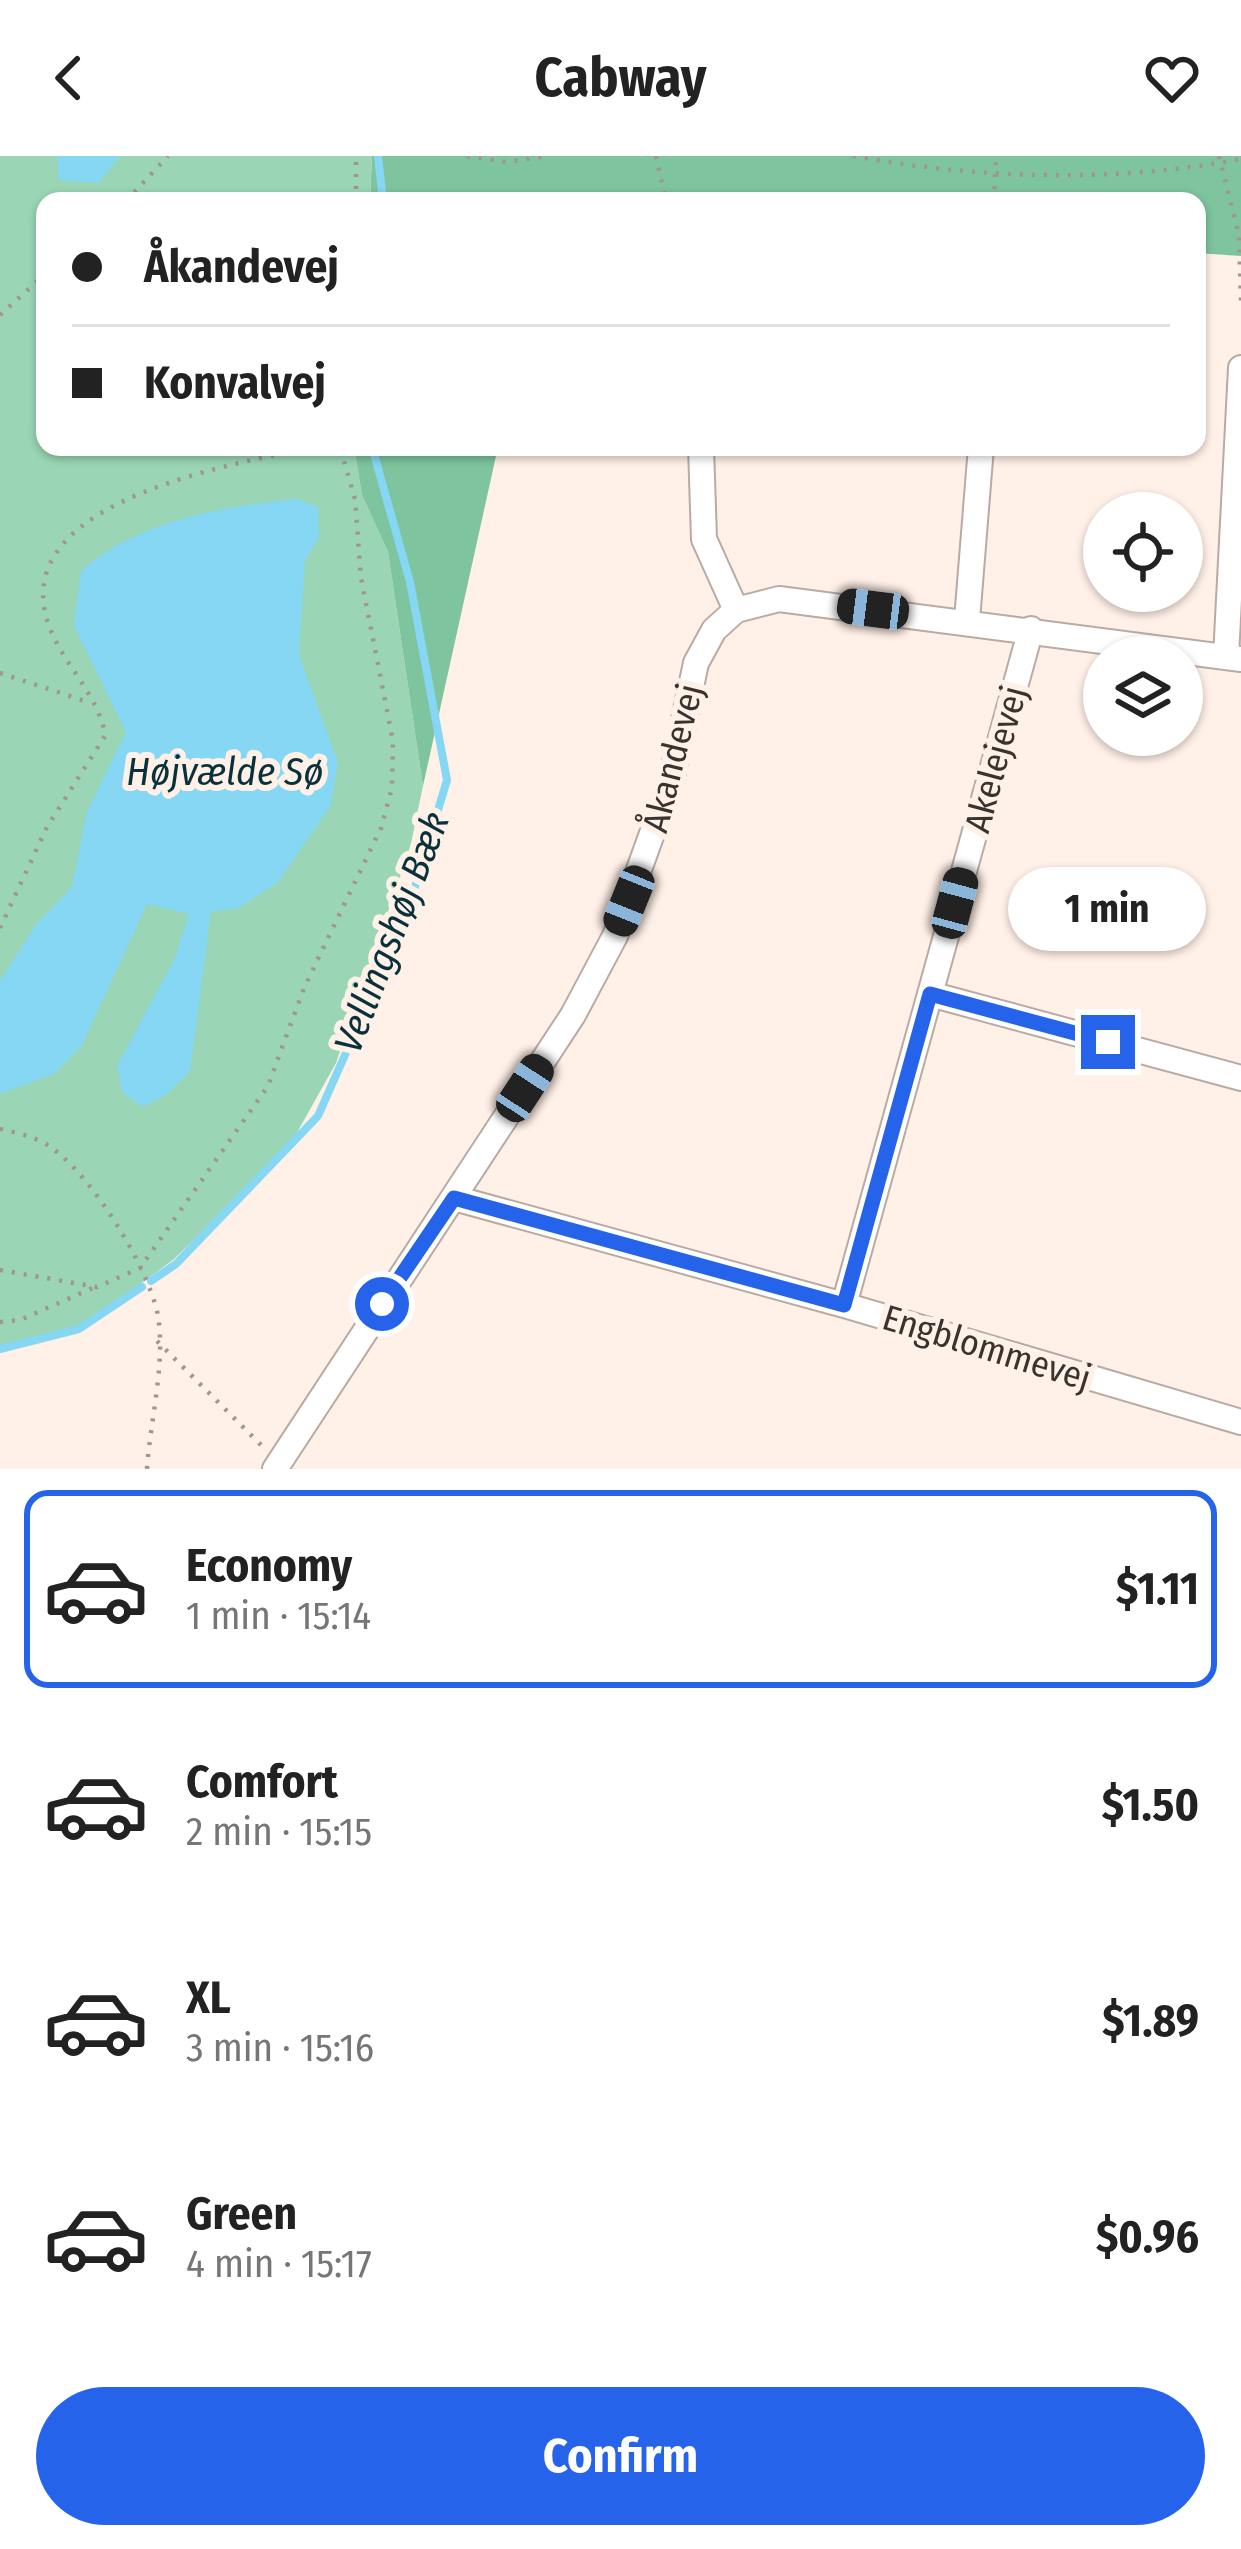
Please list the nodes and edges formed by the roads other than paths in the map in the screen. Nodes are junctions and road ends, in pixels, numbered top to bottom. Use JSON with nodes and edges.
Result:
{"nodes":[{"id":1,"x":1241,"y":368,"type":"edge"},
{"id":2,"x":701,"y":456,"type":"edge"},
{"id":3,"x":979,"y":456,"type":"edge"},
{"id":4,"x":736,"y":610,"type":"junction"},
{"id":5,"x":967,"y":620,"type":"junction"},
{"id":6,"x":1031,"y":629,"type":"junction"},
{"id":7,"x":1234,"y":658,"type":"edge"},
{"id":8,"x":930,"y":994,"type":"junction"},
{"id":9,"x":1241,"y":1078,"type":"edge"},
{"id":10,"x":454,"y":1198,"type":"junction"},
{"id":11,"x":844,"y":1305,"type":"junction"},
{"id":12,"x":1241,"y":1422,"type":"edge"},
{"id":13,"x":277,"y":1464,"type":"edge"}],
"edges":[{"from":1,"to":7,"type":"street"},
{"from":2,"to":4,"type":"street"},
{"from":3,"to":5,"type":"street"},
{"from":4,"to":5,"type":"street"},
{"from":4,"to":10,"type":"street","name":"Åkandevej"},
{"from":5,"to":6,"type":"street"},
{"from":6,"to":7,"type":"street"},
{"from":6,"to":8,"type":"street","name":"Akelejevej"},
{"from":8,"to":9,"type":"street"},
{"from":8,"to":11,"type":"street","name":"Akelejevej"},
{"from":10,"to":11,"type":"street","name":"Engblommevej"},
{"from":10,"to":13,"type":"street","name":"Åkandevej"},
{"from":11,"to":12,"type":"street","name":"Engblommevej"}]}
